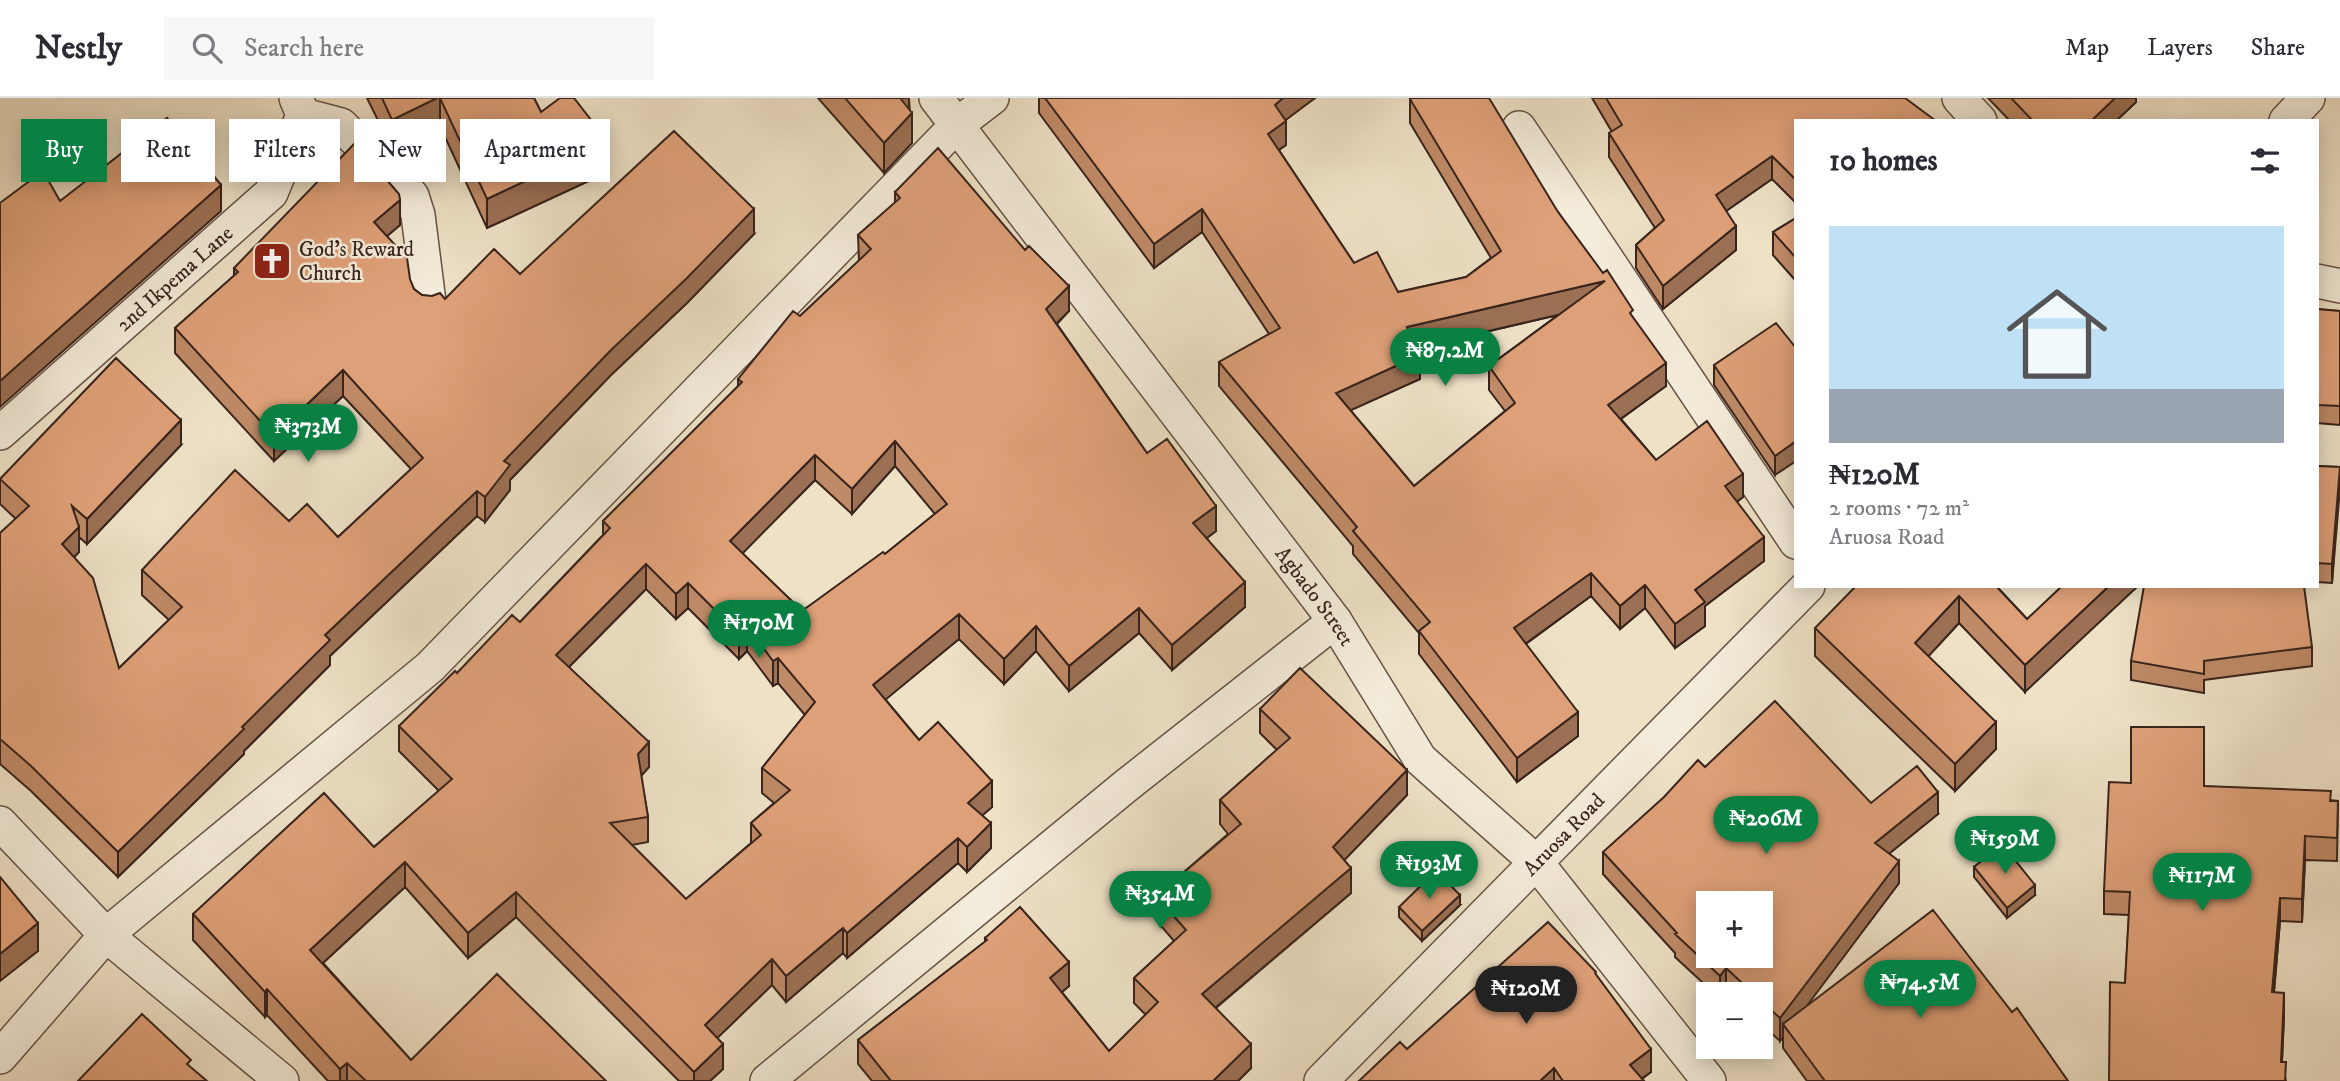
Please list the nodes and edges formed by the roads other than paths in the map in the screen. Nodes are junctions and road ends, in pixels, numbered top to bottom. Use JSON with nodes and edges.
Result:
{"nodes":[{"id":1,"x":936,"y":98,"type":"edge"},
{"id":2,"x":992,"y":98,"type":"edge"},
{"id":3,"x":1959,"y":98,"type":"edge"},
{"id":4,"x":2308,"y":98,"type":"edge"},
{"id":5,"x":299,"y":107,"type":"edge"},
{"id":6,"x":1978,"y":119,"type":"edge"},
{"id":7,"x":2288,"y":119,"type":"edge"},
{"id":8,"x":958,"y":124,"type":"junction"},
{"id":9,"x":1519,"y":128,"type":"dead end"},
{"id":10,"x":2319,"y":281,"type":"edge"},
{"id":11,"x":2340,"y":286,"type":"edge"},
{"id":12,"x":429,"y":302,"type":"edge"},
{"id":13,"x":0,"y":433,"type":"edge"},
{"id":14,"x":1794,"y":539,"type":"edge"},
{"id":15,"x":1806,"y":588,"type":"edge"},
{"id":16,"x":1335,"y":621,"type":"junction"},
{"id":17,"x":0,"y":823,"type":"edge"},
{"id":18,"x":1536,"y":862,"type":"junction"},
{"id":19,"x":106,"y":935,"type":"junction"},
{"id":20,"x":0,"y":1057,"type":"edge"},
{"id":21,"x":282,"y":1081,"type":"edge"},
{"id":22,"x":767,"y":1081,"type":"edge"},
{"id":23,"x":1321,"y":1081,"type":"edge"},
{"id":24,"x":1709,"y":1081,"type":"edge"}],
"edges":[{"from":1,"to":8,"type":"street","name":"Agbado Street"},
{"from":2,"to":8,"type":"street"},
{"from":3,"to":6,"type":"street"},
{"from":4,"to":7,"type":"street"},
{"from":5,"to":12,"type":"street"},
{"from":5,"to":13,"type":"street","name":"2nd Ikpema Lane"},
{"from":8,"to":16,"type":"street","name":"Agbado Street"},
{"from":8,"to":19,"type":"street"},
{"from":9,"to":14,"type":"street"},
{"from":10,"to":11,"type":"street"},
{"from":15,"to":18,"type":"street","name":"Aruosa Road"},
{"from":16,"to":18,"type":"street","name":"Agbado Street"},
{"from":16,"to":22,"type":"street"},
{"from":17,"to":19,"type":"street"},
{"from":18,"to":23,"type":"street","name":"Aruosa Road"},
{"from":18,"to":24,"type":"street","name":"Agbado Street"},
{"from":19,"to":20,"type":"street"},
{"from":19,"to":21,"type":"street"}]}
